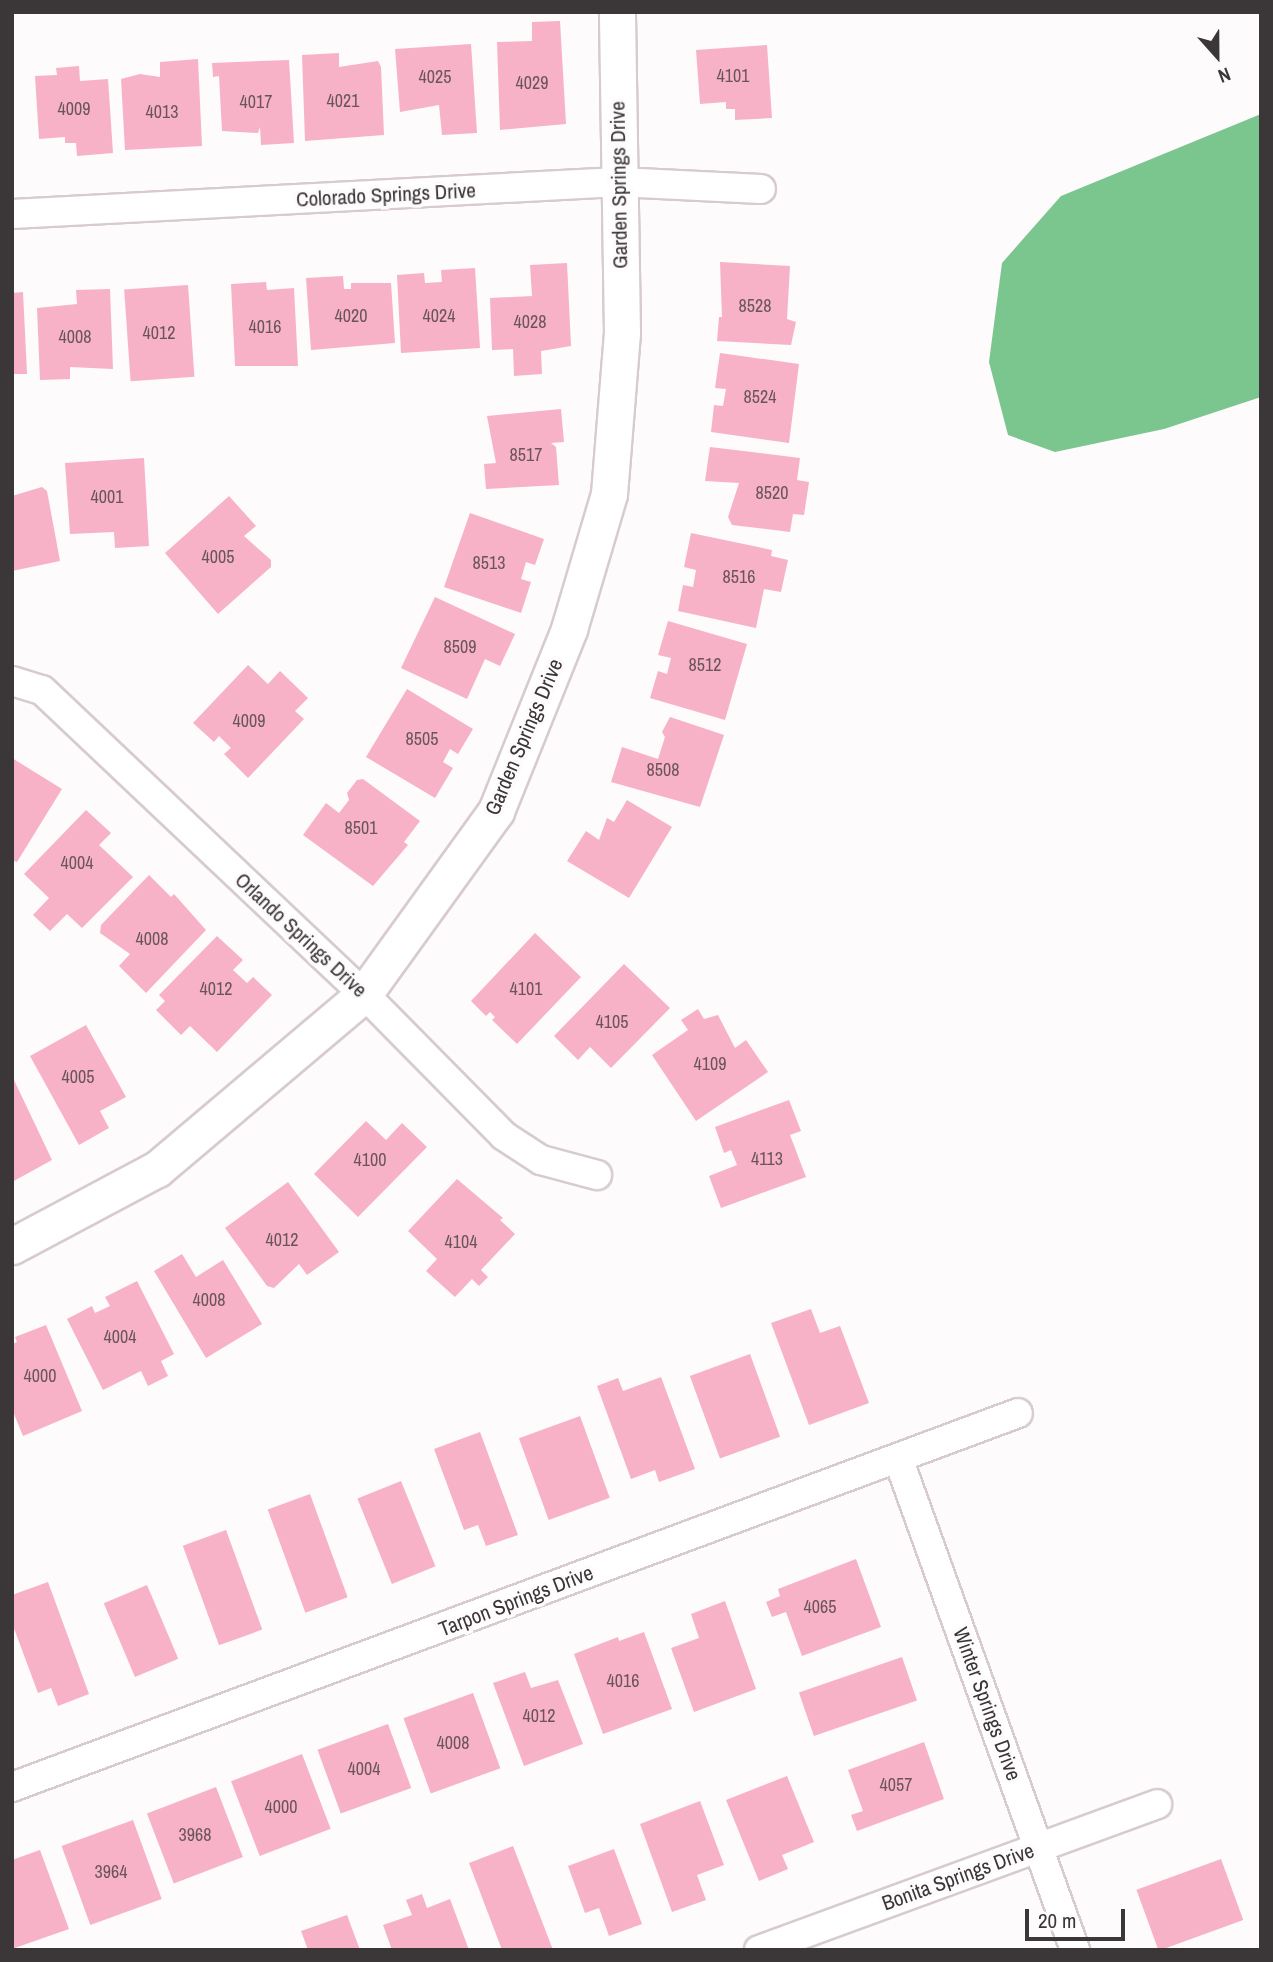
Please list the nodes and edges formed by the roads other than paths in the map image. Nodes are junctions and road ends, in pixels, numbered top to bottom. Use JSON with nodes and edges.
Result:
{"nodes":[{"id":1,"x":617,"y":12,"type":"edge"},
{"id":2,"x":618,"y":183,"type":"junction"},
{"id":3,"x":761,"y":188,"type":"dead end"},
{"id":4,"x":12,"y":214,"type":"edge"},
{"id":5,"x":12,"y":681,"type":"edge"},
{"id":6,"x":364,"y":994,"type":"junction"},
{"id":7,"x":597,"y":1175,"type":"dead end"},
{"id":8,"x":12,"y":1246,"type":"edge"},
{"id":9,"x":1018,"y":1413,"type":"dead end"},
{"id":10,"x":898,"y":1458,"type":"junction"},
{"id":11,"x":12,"y":1787,"type":"edge"},
{"id":12,"x":1157,"y":1804,"type":"dead end"},
{"id":13,"x":1038,"y":1847,"type":"junction"},
{"id":14,"x":759,"y":1950,"type":"edge"},
{"id":15,"x":1074,"y":1950,"type":"edge"}],
"edges":[{"from":1,"to":2,"type":"street","name":"Garden Springs Drive"},
{"from":2,"to":3,"type":"street","name":"Colorado Springs Drive"},
{"from":2,"to":4,"type":"street","name":"Colorado Springs Drive"},
{"from":2,"to":6,"type":"street","name":"Garden Springs Drive"},
{"from":5,"to":6,"type":"street","name":"Orlando Springs Drive"},
{"from":6,"to":7,"type":"street","name":"Orlando Springs Drive"},
{"from":6,"to":8,"type":"street","name":"Garden Springs Drive"},
{"from":9,"to":10,"type":"street","name":"Tarpon Springs Drive"},
{"from":10,"to":11,"type":"street","name":"Tarpon Springs Drive"},
{"from":10,"to":13,"type":"street","name":"Winter Springs Drive"},
{"from":12,"to":13,"type":"street","name":"Bonita Springs Drive"},
{"from":13,"to":14,"type":"street","name":"Bonita Springs Drive"},
{"from":13,"to":15,"type":"street","name":"Winter Springs Drive"}]}
